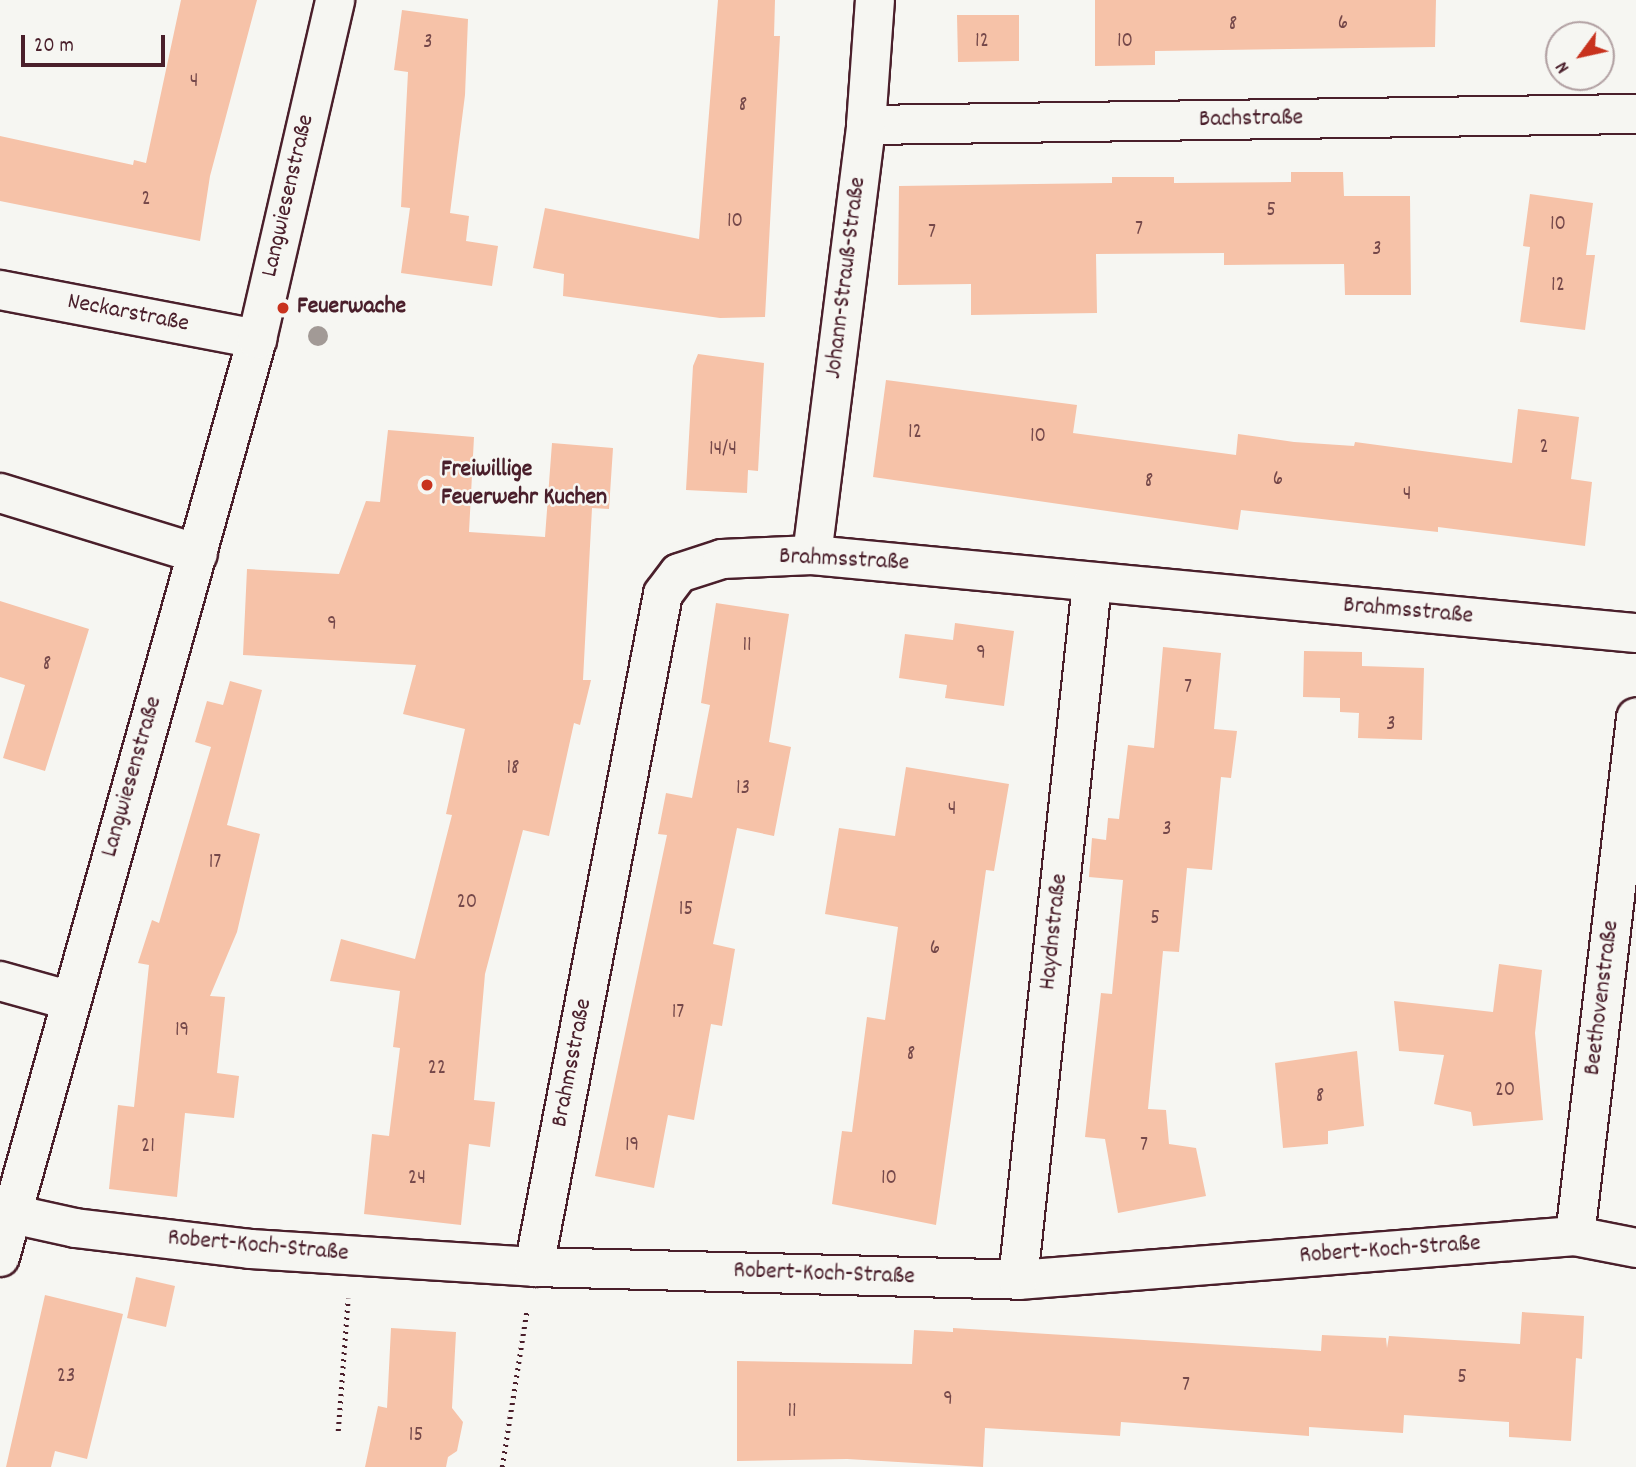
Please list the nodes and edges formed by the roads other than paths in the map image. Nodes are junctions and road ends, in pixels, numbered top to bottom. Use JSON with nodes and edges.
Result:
{"nodes":[{"id":1,"x":335,"y":0,"type":"edge"},
{"id":2,"x":875,"y":0,"type":"edge"},
{"id":3,"x":1636,"y":114,"type":"edge"},
{"id":4,"x":866,"y":125,"type":"junction"},
{"id":5,"x":0,"y":290,"type":"edge"},
{"id":6,"x":257,"y":339,"type":"junction"},
{"id":7,"x":0,"y":493,"type":"edge"},
{"id":8,"x":198,"y":554,"type":"junction"},
{"id":9,"x":813,"y":555,"type":"junction"},
{"id":10,"x":1092,"y":583,"type":"junction"},
{"id":11,"x":1636,"y":634,"type":"edge"},
{"id":12,"x":1636,"y":718,"type":"edge"},
{"id":13,"x":0,"y":981,"type":"edge"},
{"id":14,"x":68,"y":1000,"type":"junction"},
{"id":15,"x":12,"y":1214,"type":"junction"},
{"id":16,"x":1575,"y":1236,"type":"junction"},
{"id":17,"x":1636,"y":1248,"type":"edge"},
{"id":18,"x":0,"y":1257,"type":"edge"},
{"id":19,"x":534,"y":1267,"type":"junction"},
{"id":20,"x":1018,"y":1280,"type":"junction"}],
"edges":[{"from":1,"to":6,"type":"street","name":"Langwiesenstraße"},
{"from":2,"to":4,"type":"street","name":"Johann-Strauß-Straße"},
{"from":3,"to":4,"type":"street","name":"Bachstraße"},
{"from":4,"to":9,"type":"street","name":"Johann-Strauß-Straße"},
{"from":5,"to":6,"type":"street","name":"Neckarstraße"},
{"from":6,"to":8,"type":"street","name":"Langwiesenstraße"},
{"from":7,"to":8,"type":"street"},
{"from":8,"to":14,"type":"street","name":"Langwiesenstraße"},
{"from":9,"to":10,"type":"street","name":"Brahmsstraße"},
{"from":9,"to":19,"type":"street","name":"Brahmsstraße"},
{"from":10,"to":11,"type":"street","name":"Brahmsstraße"},
{"from":10,"to":20,"type":"street","name":"Haydnstraße"},
{"from":12,"to":16,"type":"street","name":"Beethovenstraße"},
{"from":13,"to":14,"type":"street"},
{"from":14,"to":15,"type":"street","name":"Langwiesenstraße"},
{"from":15,"to":18,"type":"street","name":"Langwiesenstraße"},
{"from":15,"to":19,"type":"street","name":"Robert-Koch-Straße"},
{"from":16,"to":17,"type":"street","name":"Robert-Koch-Straße"},
{"from":16,"to":20,"type":"street","name":"Robert-Koch-Straße"},
{"from":19,"to":20,"type":"street","name":"Robert-Koch-Straße"}]}
